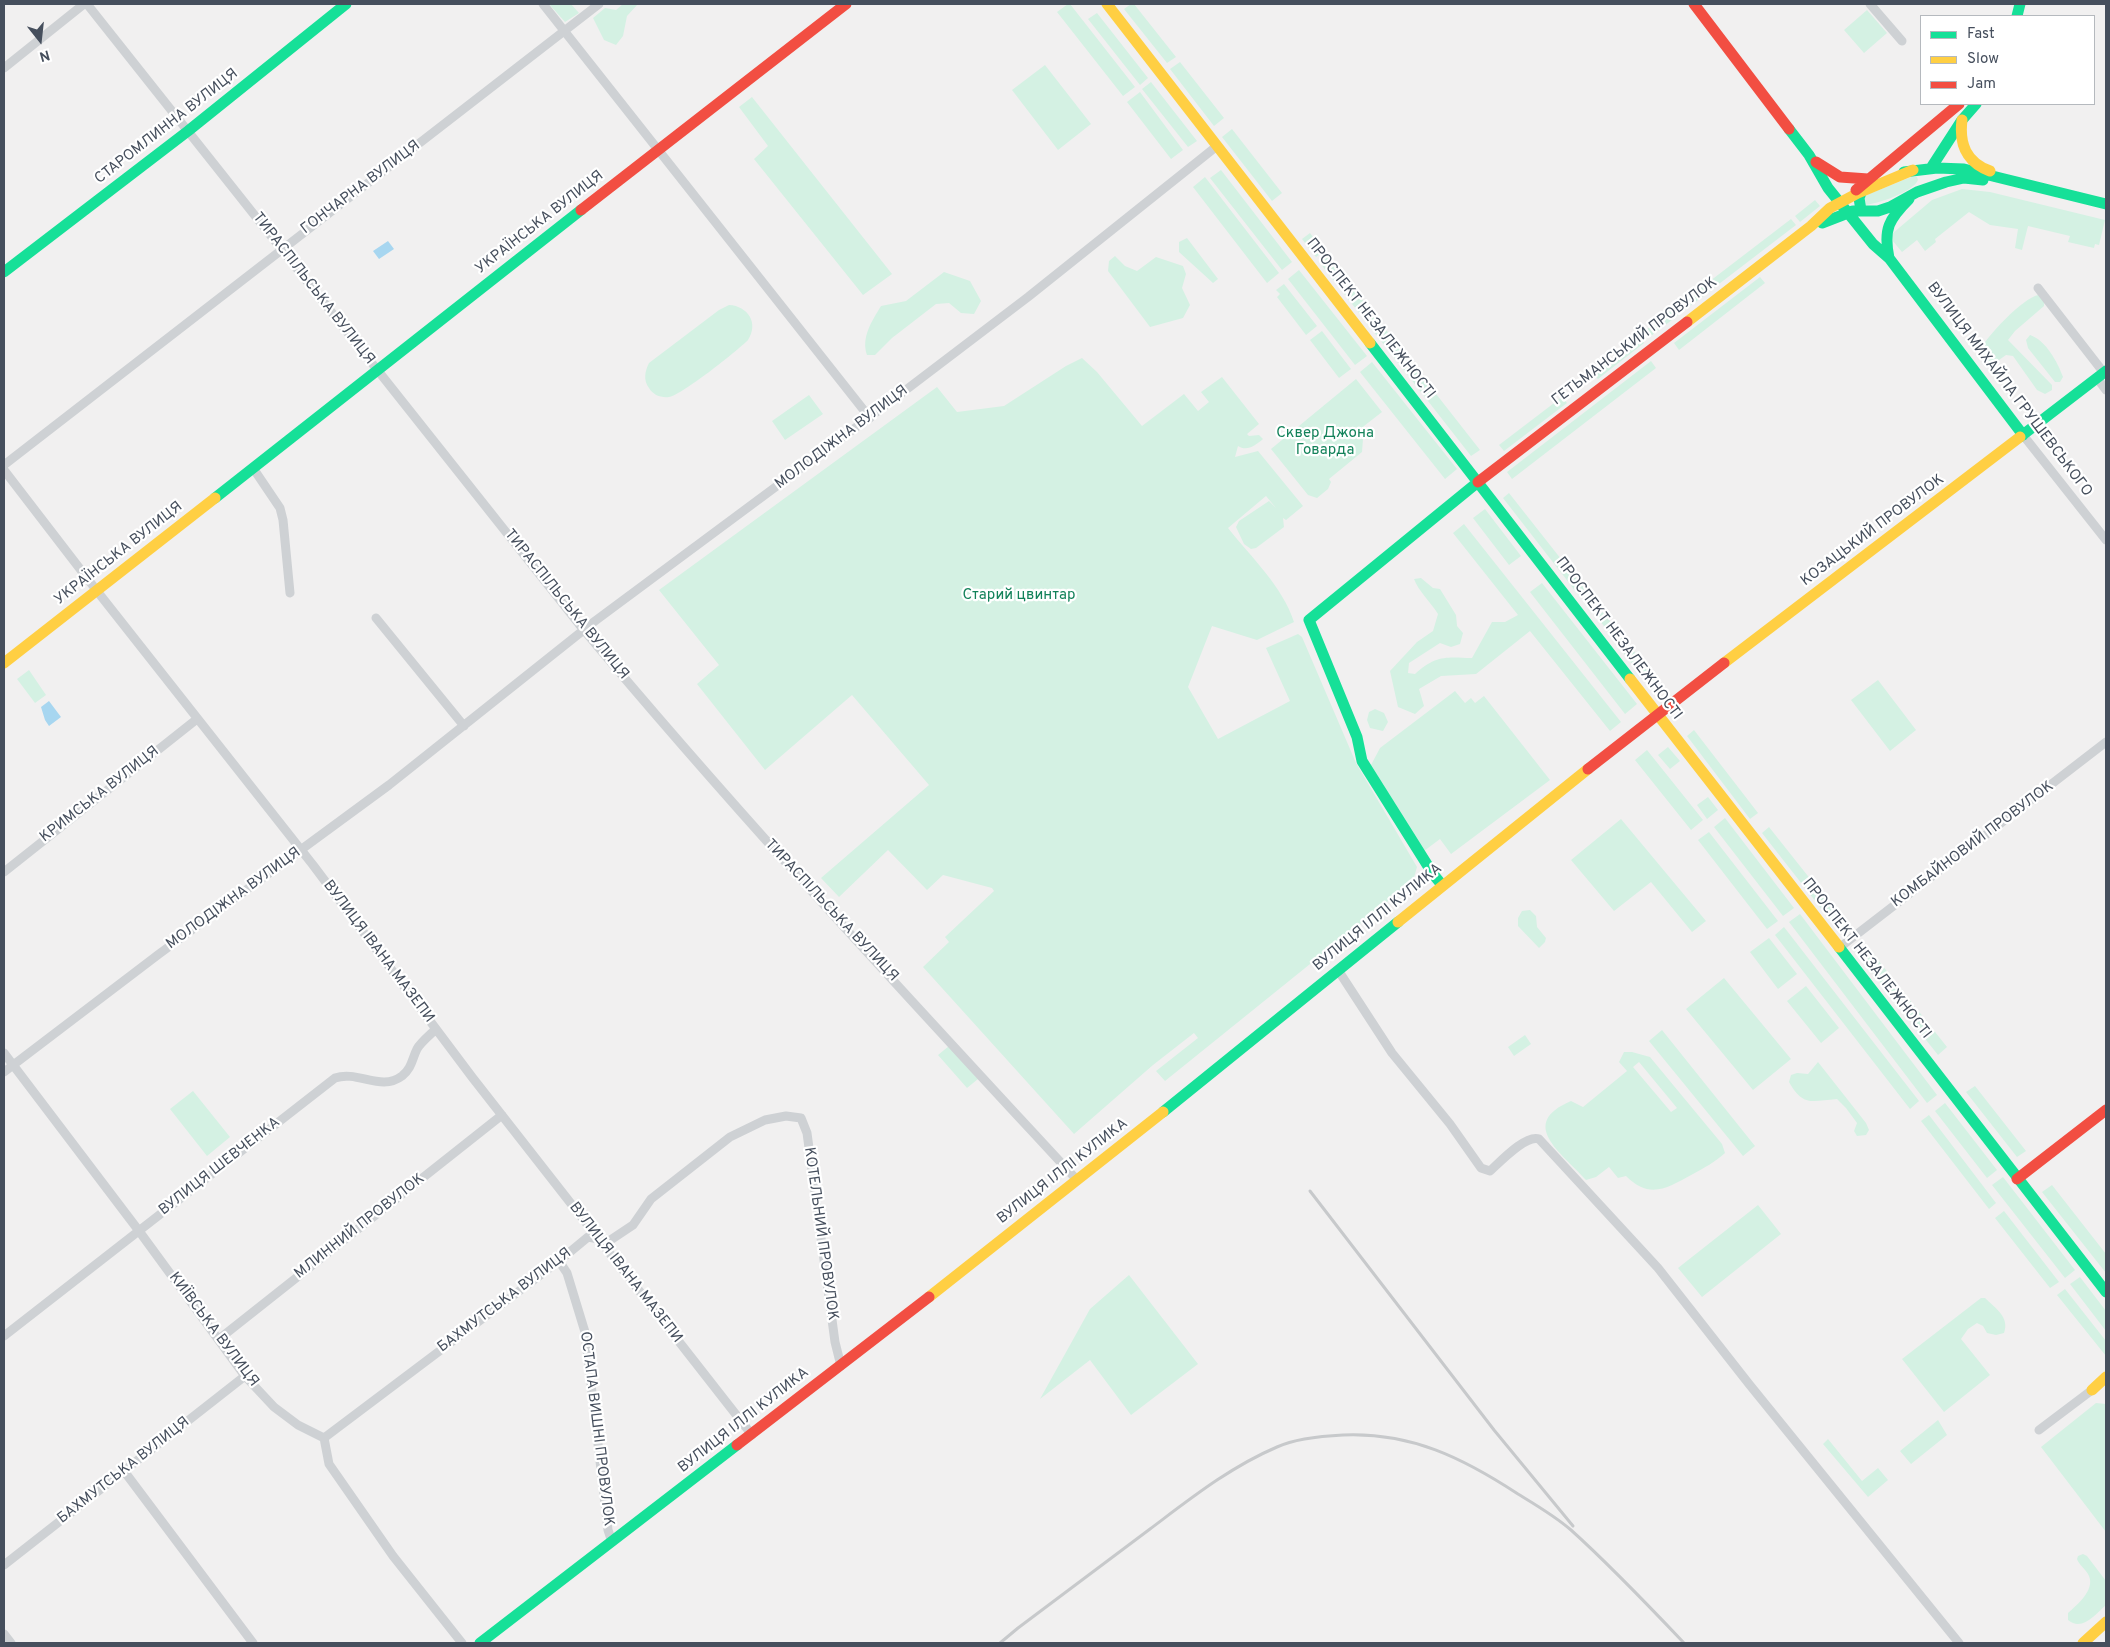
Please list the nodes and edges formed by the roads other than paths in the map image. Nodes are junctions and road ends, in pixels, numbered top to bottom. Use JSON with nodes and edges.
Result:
{"nodes":[{"id":1,"x":86,"y":4,"type":"edge"},
{"id":2,"x":346,"y":4,"type":"edge"},
{"id":3,"x":543,"y":4,"type":"edge"},
{"id":4,"x":599,"y":4,"type":"edge"},
{"id":5,"x":846,"y":4,"type":"edge"},
{"id":6,"x":1106,"y":4,"type":"edge"},
{"id":7,"x":1870,"y":4,"type":"edge"},
{"id":8,"x":1699,"y":5,"type":"edge"},
{"id":9,"x":565,"y":31,"type":"junction"},
{"id":10,"x":1902,"y":41,"type":"dead end"},
{"id":11,"x":4,"y":68,"type":"edge"},
{"id":12,"x":1975,"y":105,"type":"edge"},
{"id":13,"x":1956,"y":107,"type":"edge"},
{"id":14,"x":1962,"y":120,"type":"junction"},
{"id":15,"x":188,"y":131,"type":"junction"},
{"id":16,"x":1217,"y":146,"type":"junction"},
{"id":17,"x":658,"y":150,"type":"junction"},
{"id":18,"x":1931,"y":168,"type":"junction"},
{"id":19,"x":1913,"y":170,"type":"junction"},
{"id":20,"x":1822,"y":171,"type":"junction"},
{"id":21,"x":1868,"y":179,"type":"junction"},
{"id":22,"x":2019,"y":184,"type":"junction"},
{"id":23,"x":1920,"y":187,"type":"junction"},
{"id":24,"x":1828,"y":188,"type":"junction"},
{"id":25,"x":1862,"y":191,"type":"junction"},
{"id":26,"x":1844,"y":200,"type":"junction"},
{"id":27,"x":2106,"y":204,"type":"edge"},
{"id":28,"x":1861,"y":210,"type":"junction"},
{"id":29,"x":1830,"y":216,"type":"junction"},
{"id":30,"x":1851,"y":216,"type":"junction"},
{"id":31,"x":1870,"y":240,"type":"junction"},
{"id":32,"x":281,"y":248,"type":"junction"},
{"id":33,"x":1889,"y":258,"type":"junction"},
{"id":34,"x":4,"y":272,"type":"edge"},
{"id":35,"x":2038,"y":288,"type":"dead end"},
{"id":36,"x":377,"y":370,"type":"junction"},
{"id":37,"x":2102,"y":374,"type":"edge"},
{"id":38,"x":2106,"y":390,"type":"edge"},
{"id":39,"x":870,"y":418,"type":"junction"},
{"id":40,"x":2023,"y":435,"type":"junction"},
{"id":41,"x":4,"y":465,"type":"edge"},
{"id":42,"x":253,"y":468,"type":"junction"},
{"id":43,"x":4,"y":470,"type":"edge"},
{"id":44,"x":1478,"y":482,"type":"junction"},
{"id":45,"x":2106,"y":540,"type":"edge"},
{"id":46,"x":97,"y":591,"type":"junction"},
{"id":47,"x":290,"y":593,"type":"dead end"},
{"id":48,"x":376,"y":618,"type":"dead end"},
{"id":49,"x":584,"y":630,"type":"junction"},
{"id":50,"x":4,"y":663,"type":"edge"},
{"id":51,"x":1657,"y":715,"type":"junction"},
{"id":52,"x":197,"y":718,"type":"junction"},
{"id":53,"x":464,"y":726,"type":"junction"},
{"id":54,"x":2106,"y":742,"type":"edge"},
{"id":55,"x":302,"y":850,"type":"junction"},
{"id":56,"x":4,"y":872,"type":"edge"},
{"id":57,"x":1442,"y":885,"type":"junction"},
{"id":58,"x":1839,"y":948,"type":"junction"},
{"id":59,"x":1338,"y":970,"type":"junction"},
{"id":60,"x":436,"y":1029,"type":"junction"},
{"id":61,"x":4,"y":1053,"type":"edge"},
{"id":62,"x":14,"y":1065,"type":"junction"},
{"id":63,"x":4,"y":1072,"type":"edge"},
{"id":64,"x":2106,"y":1110,"type":"edge"},
{"id":65,"x":502,"y":1115,"type":"junction"},
{"id":66,"x":786,"y":1116,"type":"joint"},
{"id":67,"x":2017,"y":1179,"type":"junction"},
{"id":68,"x":1077,"y":1180,"type":"junction"},
{"id":69,"x":139,"y":1231,"type":"junction"},
{"id":70,"x":599,"y":1239,"type":"junction"},
{"id":71,"x":559,"y":1261,"type":"junction"},
{"id":72,"x":2106,"y":1292,"type":"edge"},
{"id":73,"x":4,"y":1336,"type":"edge"},
{"id":74,"x":219,"y":1339,"type":"junction"},
{"id":75,"x":841,"y":1366,"type":"junction"},
{"id":76,"x":245,"y":1376,"type":"junction"},
{"id":77,"x":2106,"y":1377,"type":"edge"},
{"id":78,"x":2092,"y":1390,"type":"junction"},
{"id":79,"x":2106,"y":1390,"type":"edge"},
{"id":80,"x":2039,"y":1430,"type":"dead end"},
{"id":81,"x":752,"y":1435,"type":"junction"},
{"id":82,"x":324,"y":1438,"type":"junction"},
{"id":83,"x":124,"y":1471,"type":"junction"},
{"id":84,"x":612,"y":1542,"type":"junction"},
{"id":85,"x":4,"y":1565,"type":"edge"},
{"id":86,"x":2106,"y":1622,"type":"edge"},
{"id":87,"x":4,"y":1634,"type":"edge"},
{"id":88,"x":11,"y":1643,"type":"edge"},
{"id":89,"x":253,"y":1643,"type":"edge"},
{"id":90,"x":462,"y":1643,"type":"edge"},
{"id":91,"x":480,"y":1643,"type":"edge"},
{"id":92,"x":1959,"y":1643,"type":"edge"},
{"id":93,"x":2083,"y":1643,"type":"edge"}],
"edges":[{"from":1,"to":11,"type":"street"},
{"from":1,"to":15,"type":"street","name":"ТИРАСПІЛЬСЬКА ВУЛИЦЯ"},
{"from":2,"to":15,"type":"street","name":"СТАРОМЛИННА ВУЛИЦЯ"},
{"from":3,"to":9,"type":"street"},
{"from":4,"to":9,"type":"street","name":"ГОНЧАРНА ВУЛИЦЯ"},
{"from":5,"to":17,"type":"street","name":"УКРАЇНСЬКА ВУЛИЦЯ"},
{"from":6,"to":16,"type":"street","name":"ПРОСПЕКТ НЕЗАЛЕЖНОСТІ"},
{"from":7,"to":10,"type":"street"},
{"from":8,"to":20,"type":"street"},
{"from":9,"to":17,"type":"street"},
{"from":9,"to":32,"type":"street","name":"ГОНЧАРНА ВУЛИЦЯ"},
{"from":12,"to":14,"type":"street"},
{"from":13,"to":21,"type":"street"},
{"from":14,"to":18,"type":"street"},
{"from":14,"to":22,"type":"street"},
{"from":15,"to":32,"type":"street","name":"ТИРАСПІЛЬСЬКА ВУЛИЦЯ"},
{"from":15,"to":34,"type":"street","name":"СТАРОМЛИННА ВУЛИЦЯ"},
{"from":16,"to":39,"type":"street","name":"МОЛОДІЖНА ВУЛИЦЯ"},
{"from":16,"to":44,"type":"street","name":"ПРОСПЕКТ НЕЗАЛЕЖНОСТІ"},
{"from":17,"to":36,"type":"street","name":"УКРАЇНСЬКА ВУЛИЦЯ"},
{"from":17,"to":39,"type":"street"},
{"from":18,"to":19,"type":"street"},
{"from":18,"to":22,"type":"street"},
{"from":18,"to":23,"type":"street"},
{"from":19,"to":21,"type":"street"},
{"from":19,"to":23,"type":"street"},
{"from":19,"to":25,"type":"street"},
{"from":20,"to":21,"type":"street"},
{"from":20,"to":24,"type":"street"},
{"from":20,"to":26,"type":"street"},
{"from":21,"to":25,"type":"street"},
{"from":21,"to":26,"type":"street"},
{"from":22,"to":23,"type":"street"},
{"from":22,"to":27,"type":"street"},
{"from":23,"to":28,"type":"street"},
{"from":23,"to":33,"type":"street"},
{"from":24,"to":26,"type":"street"},
{"from":24,"to":29,"type":"street"},
{"from":25,"to":26,"type":"street"},
{"from":25,"to":28,"type":"street"},
{"from":26,"to":28,"type":"street"},
{"from":26,"to":29,"type":"street","name":"ГЕТЬМАНСЬКИЙ ПРОВУЛОК"},
{"from":26,"to":30,"type":"street","name":"ВУЛИЦЯ МИХАЙЛА ГРУШЕВСЬКОГО"},
{"from":28,"to":30,"type":"street"},
{"from":28,"to":31,"type":"street"},
{"from":29,"to":30,"type":"street"},
{"from":29,"to":44,"type":"street","name":"ГЕТЬМАНСЬКИЙ ПРОВУЛОК"},
{"from":30,"to":31,"type":"street","name":"ВУЛИЦЯ МИХАЙЛА ГРУШЕВСЬКОГО"},
{"from":31,"to":33,"type":"street","name":"ВУЛИЦЯ МИХАЙЛА ГРУШЕВСЬКОГО"},
{"from":32,"to":36,"type":"street","name":"ТИРАСПІЛЬСЬКА ВУЛИЦЯ"},
{"from":32,"to":41,"type":"street","name":"ГОНЧАРНА ВУЛИЦЯ"},
{"from":33,"to":40,"type":"street","name":"ВУЛИЦЯ МИХАЙЛА ГРУШЕВСЬКОГО"},
{"from":35,"to":37,"type":"street"},
{"from":36,"to":42,"type":"street","name":"УКРАЇНСЬКА ВУЛИЦЯ"},
{"from":36,"to":49,"type":"street","name":"ТИРАСПІЛЬСЬКА ВУЛИЦЯ"},
{"from":37,"to":38,"type":"street"},
{"from":37,"to":40,"type":"street","name":"КОЗАЦЬКИЙ ПРОВУЛОК"},
{"from":39,"to":49,"type":"street","name":"МОЛОДІЖНА ВУЛИЦЯ"},
{"from":40,"to":45,"type":"street","name":"ВУЛИЦЯ МИХАЙЛА ГРУШЕВСЬКОГО"},
{"from":40,"to":51,"type":"street","name":"КОЗАЦЬКИЙ ПРОВУЛОК"},
{"from":42,"to":46,"type":"street","name":"УКРАЇНСЬКА ВУЛИЦЯ"},
{"from":42,"to":47,"type":"street"},
{"from":43,"to":46,"type":"street","name":"ВУЛИЦЯ ІВАНА МАЗЕПИ"},
{"from":44,"to":51,"type":"street","name":"ПРОСПЕКТ НЕЗАЛЕЖНОСТІ"},
{"from":44,"to":57,"type":"street","name":"ГЕТЬМАНСЬКИЙ ПРОВУЛОК"},
{"from":46,"to":50,"type":"street","name":"УКРАЇНСЬКА ВУЛИЦЯ"},
{"from":46,"to":52,"type":"street","name":"ВУЛИЦЯ ІВАНА МАЗЕПИ"},
{"from":48,"to":53,"type":"street"},
{"from":49,"to":53,"type":"street","name":"МОЛОДІЖНА ВУЛИЦЯ"},
{"from":49,"to":68,"type":"street","name":"ТИРАСПІЛЬСЬКА ВУЛИЦЯ"},
{"from":51,"to":57,"type":"street","name":"ВУЛИЦЯ ІЛЛІ КУЛИКА"},
{"from":51,"to":58,"type":"street","name":"ПРОСПЕКТ НЕЗАЛЕЖНОСТІ"},
{"from":52,"to":55,"type":"street","name":"ВУЛИЦЯ ІВАНА МАЗЕПИ"},
{"from":52,"to":56,"type":"street","name":"КРИМСЬКА ВУЛИЦЯ"},
{"from":53,"to":55,"type":"street","name":"МОЛОДІЖНА ВУЛИЦЯ"},
{"from":54,"to":58,"type":"street","name":"КОМБАЙНОВИЙ ПРОВУЛОК"},
{"from":55,"to":60,"type":"street","name":"ВУЛИЦЯ ІВАНА МАЗЕПИ"},
{"from":55,"to":62,"type":"street","name":"МОЛОДІЖНА ВУЛИЦЯ"},
{"from":57,"to":59,"type":"street","name":"ВУЛИЦЯ ІЛЛІ КУЛИКА"},
{"from":58,"to":67,"type":"street","name":"ПРОСПЕКТ НЕЗАЛЕЖНОСТІ"},
{"from":59,"to":68,"type":"street","name":"ВУЛИЦЯ ІЛЛІ КУЛИКА"},
{"from":59,"to":92,"type":"street"},
{"from":60,"to":65,"type":"street","name":"ВУЛИЦЯ ІВАНА МАЗЕПИ"},
{"from":60,"to":69,"type":"street","name":"ВУЛИЦЯ ШЕВЧЕНКА"},
{"from":61,"to":62,"type":"street","name":"КИЇВСЬКА ВУЛИЦЯ"},
{"from":62,"to":63,"type":"street","name":"МОЛОДІЖНА ВУЛИЦЯ"},
{"from":62,"to":69,"type":"street","name":"КИЇВСЬКА ВУЛИЦЯ"},
{"from":64,"to":67,"type":"street"},
{"from":65,"to":70,"type":"street","name":"ВУЛИЦЯ ІВАНА МАЗЕПИ"},
{"from":65,"to":74,"type":"street","name":"МЛИННИЙ ПРОВУЛОК"},
{"from":66,"to":70,"type":"street","name":"БАХМУТСЬКА ВУЛИЦЯ"},
{"from":66,"to":75,"type":"street","name":"КОТЕЛЬНИЙ ПРОВУЛОК"},
{"from":67,"to":72,"type":"street","name":"ПРОСПЕКТ НЕЗАЛЕЖНОСТІ"},
{"from":68,"to":75,"type":"street","name":"ВУЛИЦЯ ІЛЛІ КУЛИКА"},
{"from":69,"to":73,"type":"street","name":"ВУЛИЦЯ ШЕВЧЕНКА"},
{"from":69,"to":74,"type":"street","name":"КИЇВСЬКА ВУЛИЦЯ"},
{"from":70,"to":71,"type":"street","name":"БАХМУТСЬКА ВУЛИЦЯ"},
{"from":70,"to":81,"type":"street","name":"ВУЛИЦЯ ІВАНА МАЗЕПИ"},
{"from":71,"to":82,"type":"street","name":"БАХМУТСЬКА ВУЛИЦЯ"},
{"from":71,"to":84,"type":"street","name":"ОСТАПА ВИШНІ ПРОВУЛОК"},
{"from":74,"to":76,"type":"street","name":"КИЇВСЬКА ВУЛИЦЯ"},
{"from":75,"to":81,"type":"street","name":"ВУЛИЦЯ ІЛЛІ КУЛИКА"},
{"from":76,"to":82,"type":"street","name":"КИЇВСЬКА ВУЛИЦЯ"},
{"from":76,"to":83,"type":"street","name":"БАХМУТСЬКА ВУЛИЦЯ"},
{"from":77,"to":78,"type":"street"},
{"from":78,"to":79,"type":"street"},
{"from":78,"to":80,"type":"street"},
{"from":81,"to":84,"type":"street","name":"ВУЛИЦЯ ІЛЛІ КУЛИКА"},
{"from":82,"to":90,"type":"street"},
{"from":83,"to":85,"type":"street","name":"БАХМУТСЬКА ВУЛИЦЯ"},
{"from":83,"to":89,"type":"street"},
{"from":84,"to":91,"type":"street","name":"ВУЛИЦЯ ІЛЛІ КУЛИКА"},
{"from":86,"to":93,"type":"street"},
{"from":87,"to":88,"type":"street"}]}
